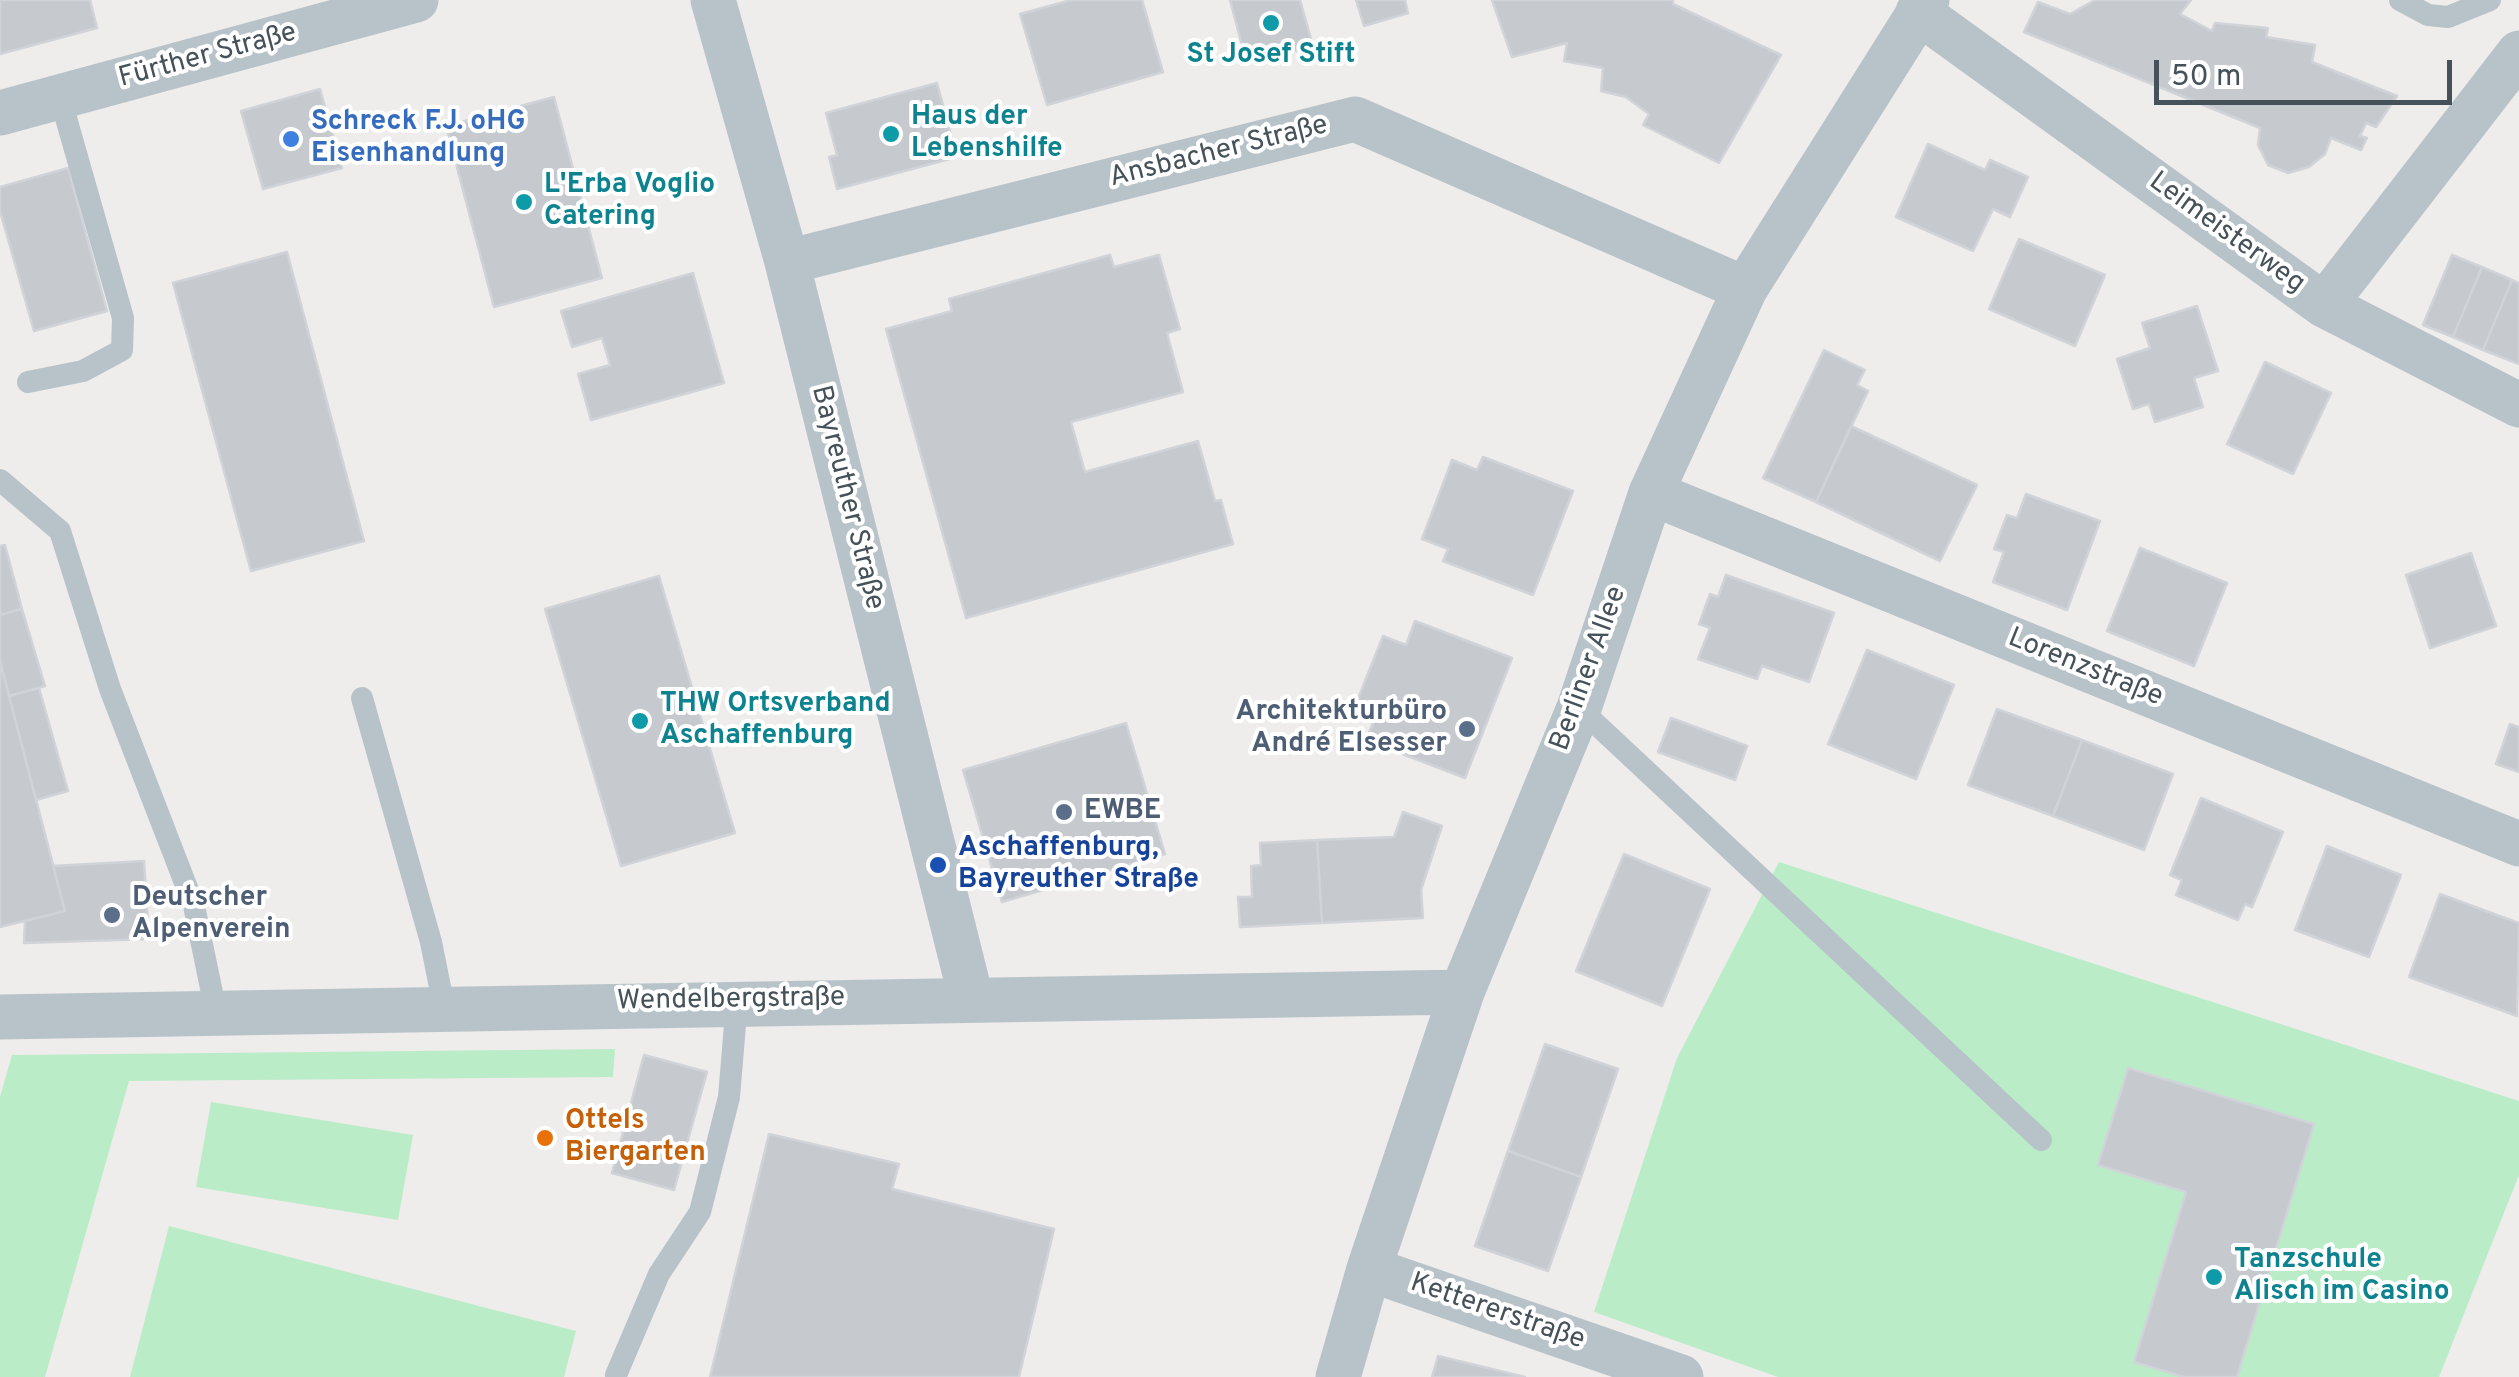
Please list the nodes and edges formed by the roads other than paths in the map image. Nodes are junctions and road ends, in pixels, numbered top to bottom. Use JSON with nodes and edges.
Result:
{"nodes":[{"id":1,"x":416,"y":0,"type":"edge"},
{"id":2,"x":713,"y":0,"type":"edge"},
{"id":3,"x":2400,"y":0,"type":"edge"},
{"id":4,"x":2490,"y":0,"type":"edge"},
{"id":5,"x":1923,"y":6,"type":"edge"},
{"id":6,"x":2519,"y":53,"type":"edge"},
{"id":7,"x":60,"y":97,"type":"junction"},
{"id":8,"x":0,"y":114,"type":"edge"},
{"id":9,"x":787,"y":262,"type":"junction"},
{"id":10,"x":1745,"y":289,"type":"junction"},
{"id":11,"x":2324,"y":305,"type":"junction"},
{"id":12,"x":28,"y":382,"type":"dead end"},
{"id":13,"x":2519,"y":405,"type":"edge"},
{"id":14,"x":0,"y":480,"type":"edge"},
{"id":15,"x":1650,"y":493,"type":"junction"},
{"id":16,"x":362,"y":698,"type":"dead end"},
{"id":17,"x":1579,"y":708,"type":"junction"},
{"id":18,"x":2519,"y":844,"type":"edge"},
{"id":19,"x":1462,"y":992,"type":"junction"},
{"id":20,"x":971,"y":998,"type":"junction"},
{"id":21,"x":736,"y":1001,"type":"junction"},
{"id":22,"x":444,"y":1007,"type":"junction"},
{"id":23,"x":216,"y":1012,"type":"junction"},
{"id":24,"x":0,"y":1016,"type":"edge"},
{"id":25,"x":2041,"y":1140,"type":"dead end"},
{"id":26,"x":1368,"y":1269,"type":"junction"},
{"id":27,"x":616,"y":1375,"type":"edge"},
{"id":28,"x":1338,"y":1377,"type":"edge"},
{"id":29,"x":1682,"y":1377,"type":"edge"}],
"edges":[{"from":1,"to":7,"type":"street","name":"Fürther Straße"},
{"from":2,"to":9,"type":"street","name":"Bayreuther Straße"},
{"from":3,"to":4,"type":"lane"},
{"from":5,"to":10,"type":"street","name":"Berliner Allee"},
{"from":5,"to":11,"type":"street","name":"Leimeisterweg"},
{"from":6,"to":11,"type":"street","name":"Leimeisterweg"},
{"from":7,"to":8,"type":"street","name":"Fürther Straße"},
{"from":7,"to":12,"type":"lane"},
{"from":9,"to":10,"type":"street","name":"Ansbacher Straße"},
{"from":9,"to":20,"type":"street","name":"Bayreuther Straße"},
{"from":10,"to":15,"type":"street","name":"Berliner Allee"},
{"from":11,"to":13,"type":"street"},
{"from":14,"to":23,"type":"lane"},
{"from":15,"to":17,"type":"street","name":"Berliner Allee"},
{"from":15,"to":18,"type":"street","name":"Lorenzstraße"},
{"from":16,"to":22,"type":"lane"},
{"from":17,"to":19,"type":"street","name":"Berliner Allee"},
{"from":17,"to":25,"type":"lane"},
{"from":19,"to":20,"type":"street","name":"Wendelbergstraße"},
{"from":19,"to":26,"type":"street","name":"Berliner Allee"},
{"from":20,"to":21,"type":"street","name":"Wendelbergstraße"},
{"from":21,"to":22,"type":"street","name":"Wendelbergstraße"},
{"from":21,"to":27,"type":"lane"},
{"from":22,"to":23,"type":"street","name":"Wendelbergstraße"},
{"from":23,"to":24,"type":"street","name":"Wendelbergstraße"},
{"from":26,"to":28,"type":"street","name":"Berliner Allee"},
{"from":26,"to":29,"type":"street","name":"Kettererstraße"}]}
